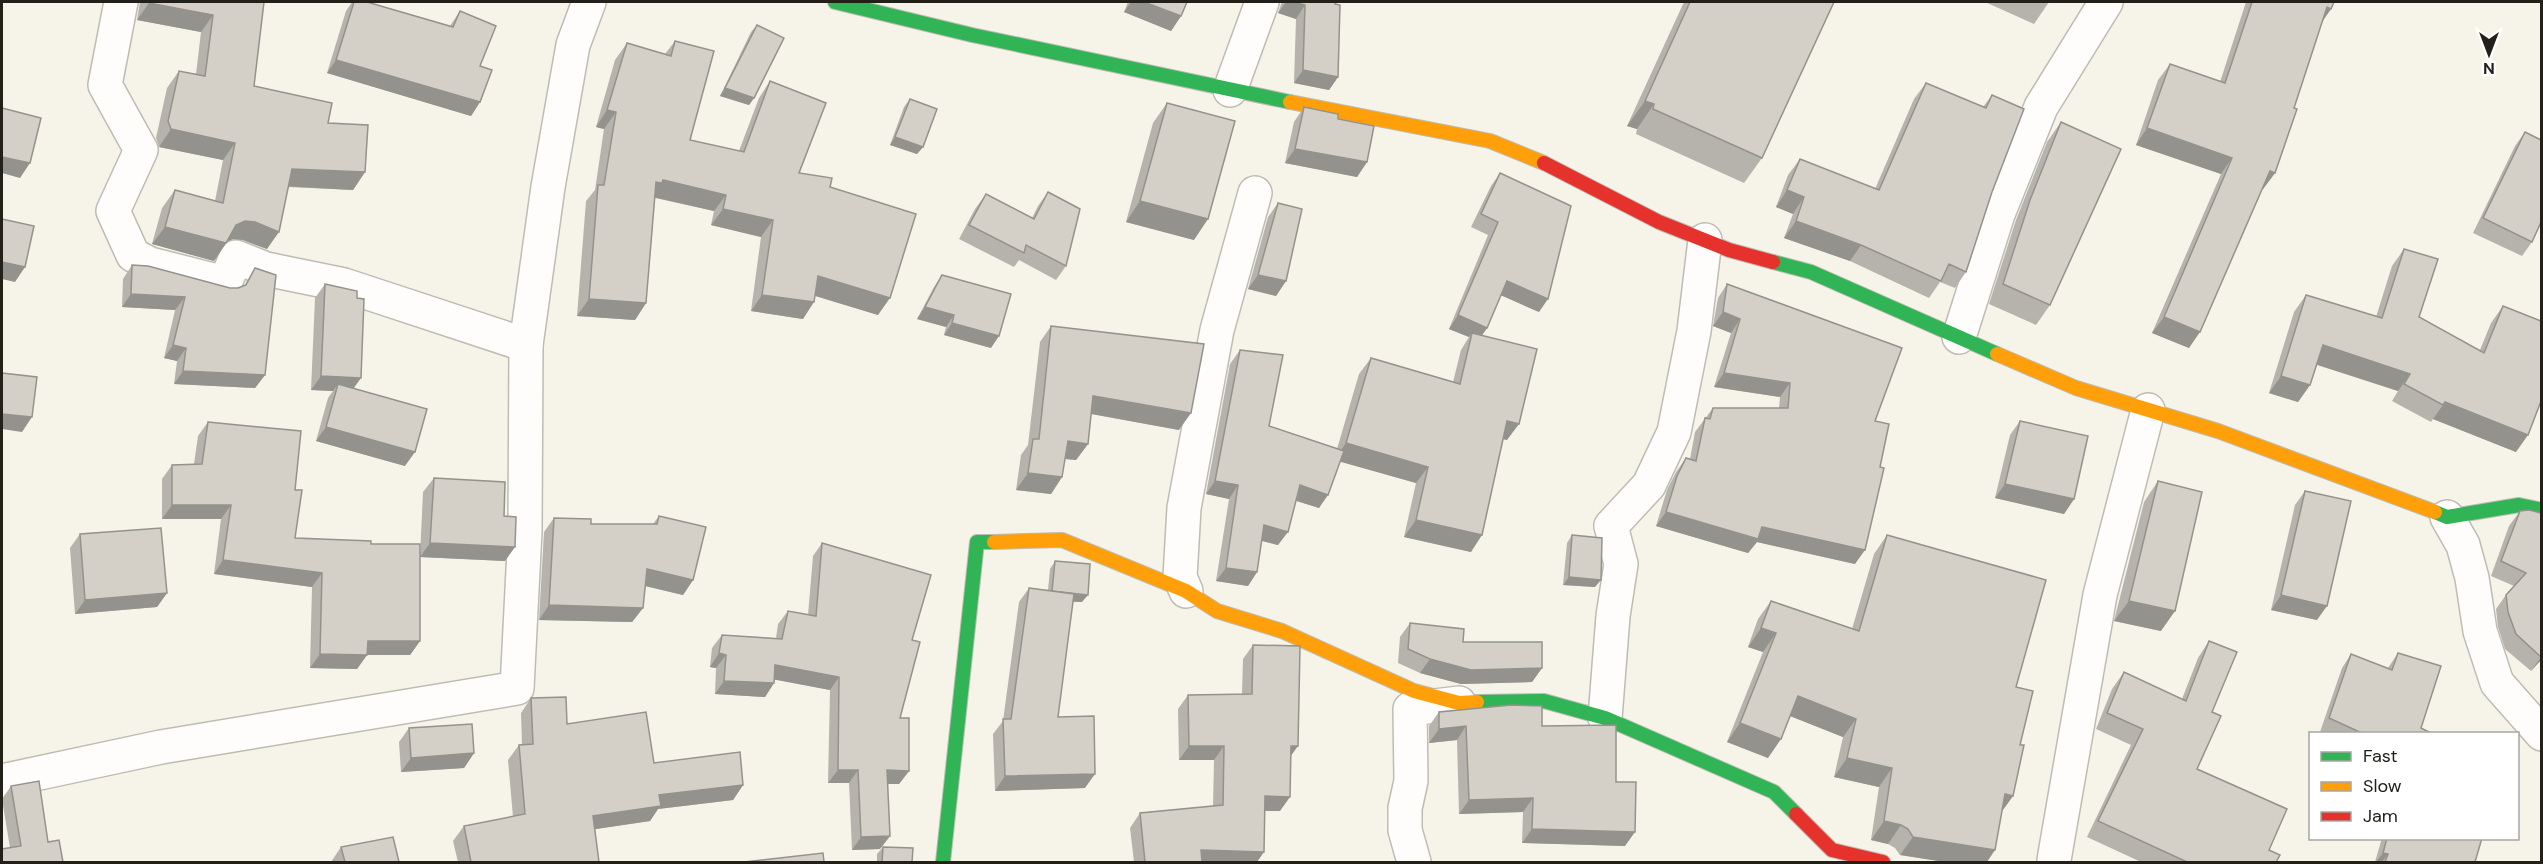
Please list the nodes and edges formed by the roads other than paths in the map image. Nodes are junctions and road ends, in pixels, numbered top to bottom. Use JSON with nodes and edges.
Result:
{"nodes":[{"id":1,"x":122,"y":2,"type":"edge"},
{"id":2,"x":590,"y":2,"type":"edge"},
{"id":3,"x":835,"y":2,"type":"edge"},
{"id":4,"x":1262,"y":2,"type":"edge"},
{"id":5,"x":2106,"y":2,"type":"edge"},
{"id":6,"x":1230,"y":90,"type":"junction"},
{"id":7,"x":1255,"y":193,"type":"dead end"},
{"id":8,"x":1705,"y":240,"type":"junction"},
{"id":9,"x":1959,"y":337,"type":"junction"},
{"id":10,"x":526,"y":345,"type":"junction"},
{"id":11,"x":2148,"y":410,"type":"junction"},
{"id":12,"x":2541,"y":510,"type":"edge"},
{"id":13,"x":2447,"y":517,"type":"junction"},
{"id":14,"x":1186,"y":591,"type":"junction"},
{"id":15,"x":1459,"y":703,"type":"junction"},
{"id":16,"x":1605,"y":718,"type":"junction"},
{"id":17,"x":2541,"y":734,"type":"edge"},
{"id":18,"x":2,"y":780,"type":"edge"},
{"id":19,"x":1836,"y":856,"type":"edge"},
{"id":20,"x":943,"y":862,"type":"edge"},
{"id":21,"x":1414,"y":862,"type":"edge"},
{"id":22,"x":1883,"y":862,"type":"edge"},
{"id":23,"x":2054,"y":862,"type":"edge"}],
"edges":[{"from":1,"to":10,"type":"street"},
{"from":2,"to":10,"type":"street"},
{"from":3,"to":6,"type":"street"},
{"from":4,"to":6,"type":"street"},
{"from":5,"to":9,"type":"street"},
{"from":6,"to":8,"type":"street"},
{"from":7,"to":14,"type":"street"},
{"from":8,"to":9,"type":"street"},
{"from":8,"to":16,"type":"street"},
{"from":9,"to":11,"type":"street"},
{"from":10,"to":18,"type":"street"},
{"from":11,"to":13,"type":"street"},
{"from":11,"to":23,"type":"street"},
{"from":12,"to":13,"type":"street"},
{"from":13,"to":17,"type":"street"},
{"from":14,"to":15,"type":"street"},
{"from":14,"to":20,"type":"street"},
{"from":15,"to":16,"type":"street"},
{"from":15,"to":21,"type":"street"},
{"from":16,"to":19,"type":"street"},
{"from":19,"to":22,"type":"street"}]}
